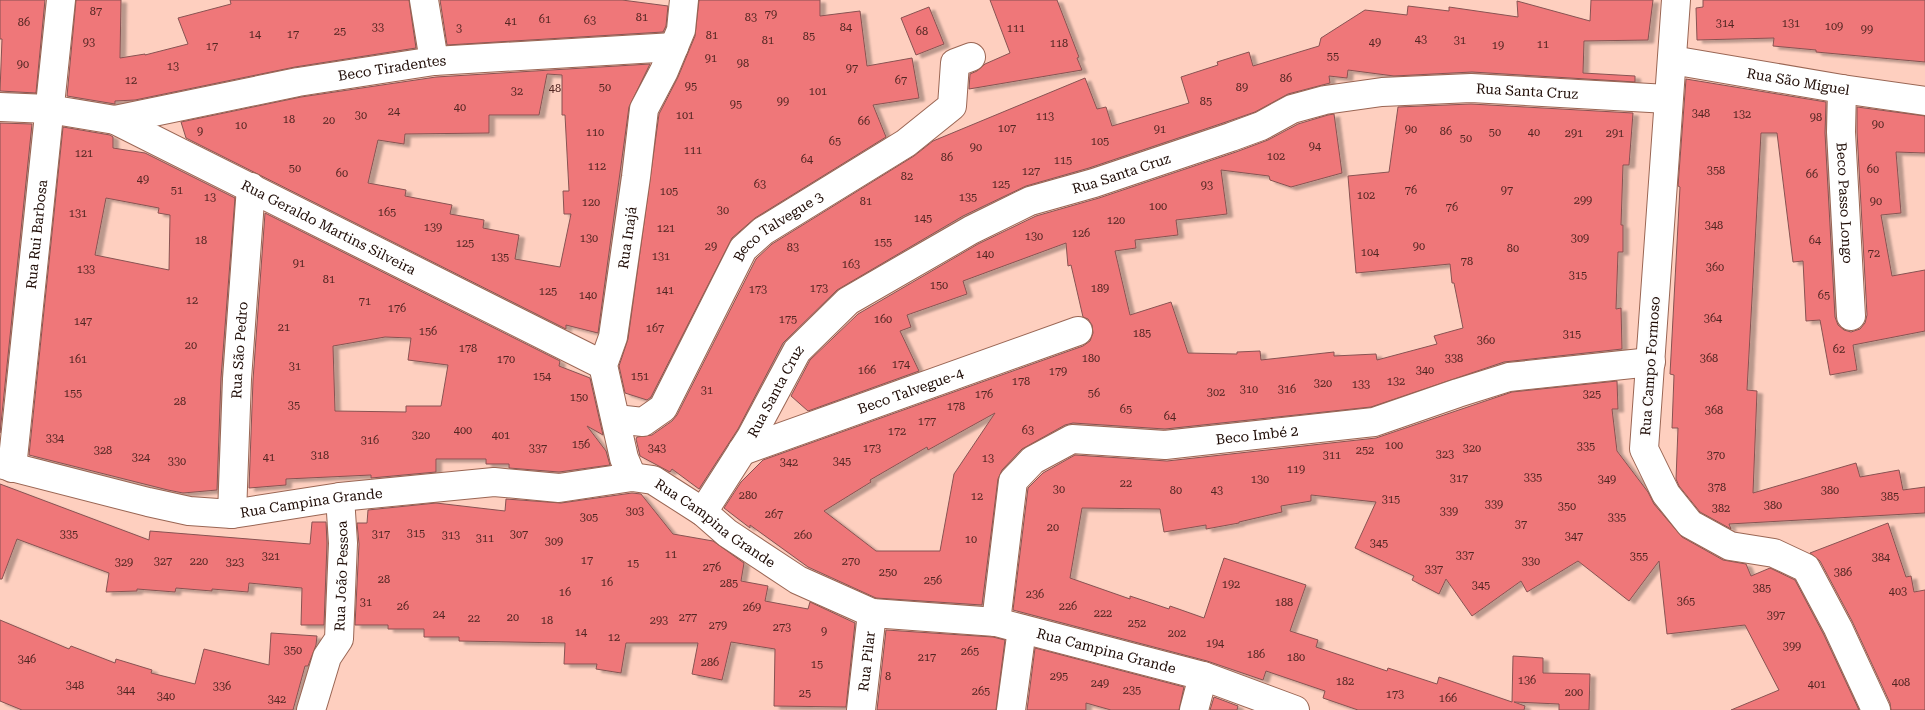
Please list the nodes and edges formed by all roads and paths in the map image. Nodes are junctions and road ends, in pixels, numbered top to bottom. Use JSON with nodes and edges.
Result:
{"nodes":[{"id":1,"x":61,"y":0,"type":"edge"},
{"id":2,"x":424,"y":0,"type":"edge"},
{"id":3,"x":684,"y":0,"type":"edge"},
{"id":4,"x":1676,"y":0,"type":"edge"},
{"id":5,"x":674,"y":47,"type":"junction"},
{"id":6,"x":970,"y":57,"type":"dead end"},
{"id":7,"x":1672,"y":60,"type":"junction"},
{"id":8,"x":434,"y":61,"type":"junction"},
{"id":9,"x":1842,"y":89,"type":"junction"},
{"id":10,"x":1668,"y":99,"type":"junction"},
{"id":11,"x":1925,"y":101,"type":"edge"},
{"id":12,"x":0,"y":107,"type":"edge"},
{"id":13,"x":49,"y":109,"type":"junction"},
{"id":14,"x":115,"y":120,"type":"junction"},
{"id":15,"x":251,"y":188,"type":"junction"},
{"id":16,"x":1851,"y":316,"type":"dead end"},
{"id":17,"x":1078,"y":331,"type":"dead end"},
{"id":18,"x":1651,"y":362,"type":"junction"},
{"id":19,"x":603,"y":365,"type":"junction"},
{"id":20,"x":616,"y":419,"type":"junction"},
{"id":21,"x":742,"y":451,"type":"junction"},
{"id":22,"x":6,"y":466,"type":"edge"},
{"id":23,"x":632,"y":477,"type":"junction"},
{"id":24,"x":340,"y":497,"type":"junction"},
{"id":25,"x":703,"y":512,"type":"junction"},
{"id":26,"x":232,"y":514,"type":"junction"},
{"id":27,"x":872,"y":614,"type":"junction"},
{"id":28,"x":996,"y":622,"type":"junction"},
{"id":29,"x":1022,"y":629,"type":"junction"},
{"id":30,"x":1203,"y":676,"type":"junction"},
{"id":31,"x":311,"y":710,"type":"edge"},
{"id":32,"x":860,"y":710,"type":"edge"},
{"id":33,"x":1011,"y":710,"type":"edge"},
{"id":34,"x":1194,"y":710,"type":"edge"},
{"id":35,"x":1295,"y":710,"type":"edge"},
{"id":36,"x":1876,"y":710,"type":"edge"}],
"edges":[{"from":1,"to":13,"type":"street","name":"Rua Rui Barbosa"},
{"from":2,"to":8,"type":"street"},
{"from":3,"to":5,"type":"street","name":"Rua Inajá"},
{"from":4,"to":7,"type":"street","name":"Rua Campo Formoso"},
{"from":5,"to":8,"type":"street","name":"Beco Tiradentes"},
{"from":5,"to":19,"type":"street","name":"Rua Inajá"},
{"from":6,"to":20,"type":"street","name":"Beco Talvegue 3"},
{"from":7,"to":9,"type":"street","name":"Rua São Miguel"},
{"from":7,"to":10,"type":"street","name":"Rua Campo Formoso"},
{"from":8,"to":14,"type":"street","name":"Beco Tiradentes"},
{"from":9,"to":11,"type":"street","name":"Rua São Miguel"},
{"from":9,"to":16,"type":"street","name":"Beco Passo Longo"},
{"from":10,"to":18,"type":"street","name":"Rua Campo Formoso"},
{"from":10,"to":21,"type":"street","name":"Rua Santa Cruz"},
{"from":12,"to":13,"type":"street","name":"Rua Geraldo Martins Silveira"},
{"from":13,"to":14,"type":"street","name":"Rua Geraldo Martins Silveira"},
{"from":13,"to":22,"type":"street","name":"Rua Rui Barbosa"},
{"from":14,"to":15,"type":"street","name":"Rua Geraldo Martins Silveira"},
{"from":15,"to":19,"type":"street","name":"Rua Geraldo Martins Silveira"},
{"from":15,"to":26,"type":"street","name":"Rua São Pedro"},
{"from":17,"to":21,"type":"street","name":"Beco Talvegue-4"},
{"from":18,"to":28,"type":"street","name":"Beco Imbé 2"},
{"from":18,"to":36,"type":"street","name":"Rua Campo Formoso"},
{"from":19,"to":20,"type":"street"},
{"from":20,"to":23,"type":"street"},
{"from":21,"to":25,"type":"street","name":"Rua Santa Cruz"},
{"from":22,"to":26,"type":"street","name":"Rua Campina Grande"},
{"from":23,"to":24,"type":"street","name":"Rua Campina Grande"},
{"from":23,"to":25,"type":"street","name":"Rua Campina Grande"},
{"from":24,"to":26,"type":"street","name":"Rua Campina Grande"},
{"from":24,"to":31,"type":"street","name":"Rua João Pessoa"},
{"from":25,"to":27,"type":"street","name":"Rua Campina Grande"},
{"from":27,"to":28,"type":"street","name":"Rua Campina Grande"},
{"from":27,"to":32,"type":"street","name":"Rua Pilar"},
{"from":28,"to":29,"type":"street","name":"Rua Campina Grande"},
{"from":29,"to":30,"type":"street","name":"Rua Campina Grande"},
{"from":29,"to":33,"type":"street"},
{"from":30,"to":34,"type":"street"},
{"from":30,"to":35,"type":"street","name":"Rua Campina Grande"}]}
